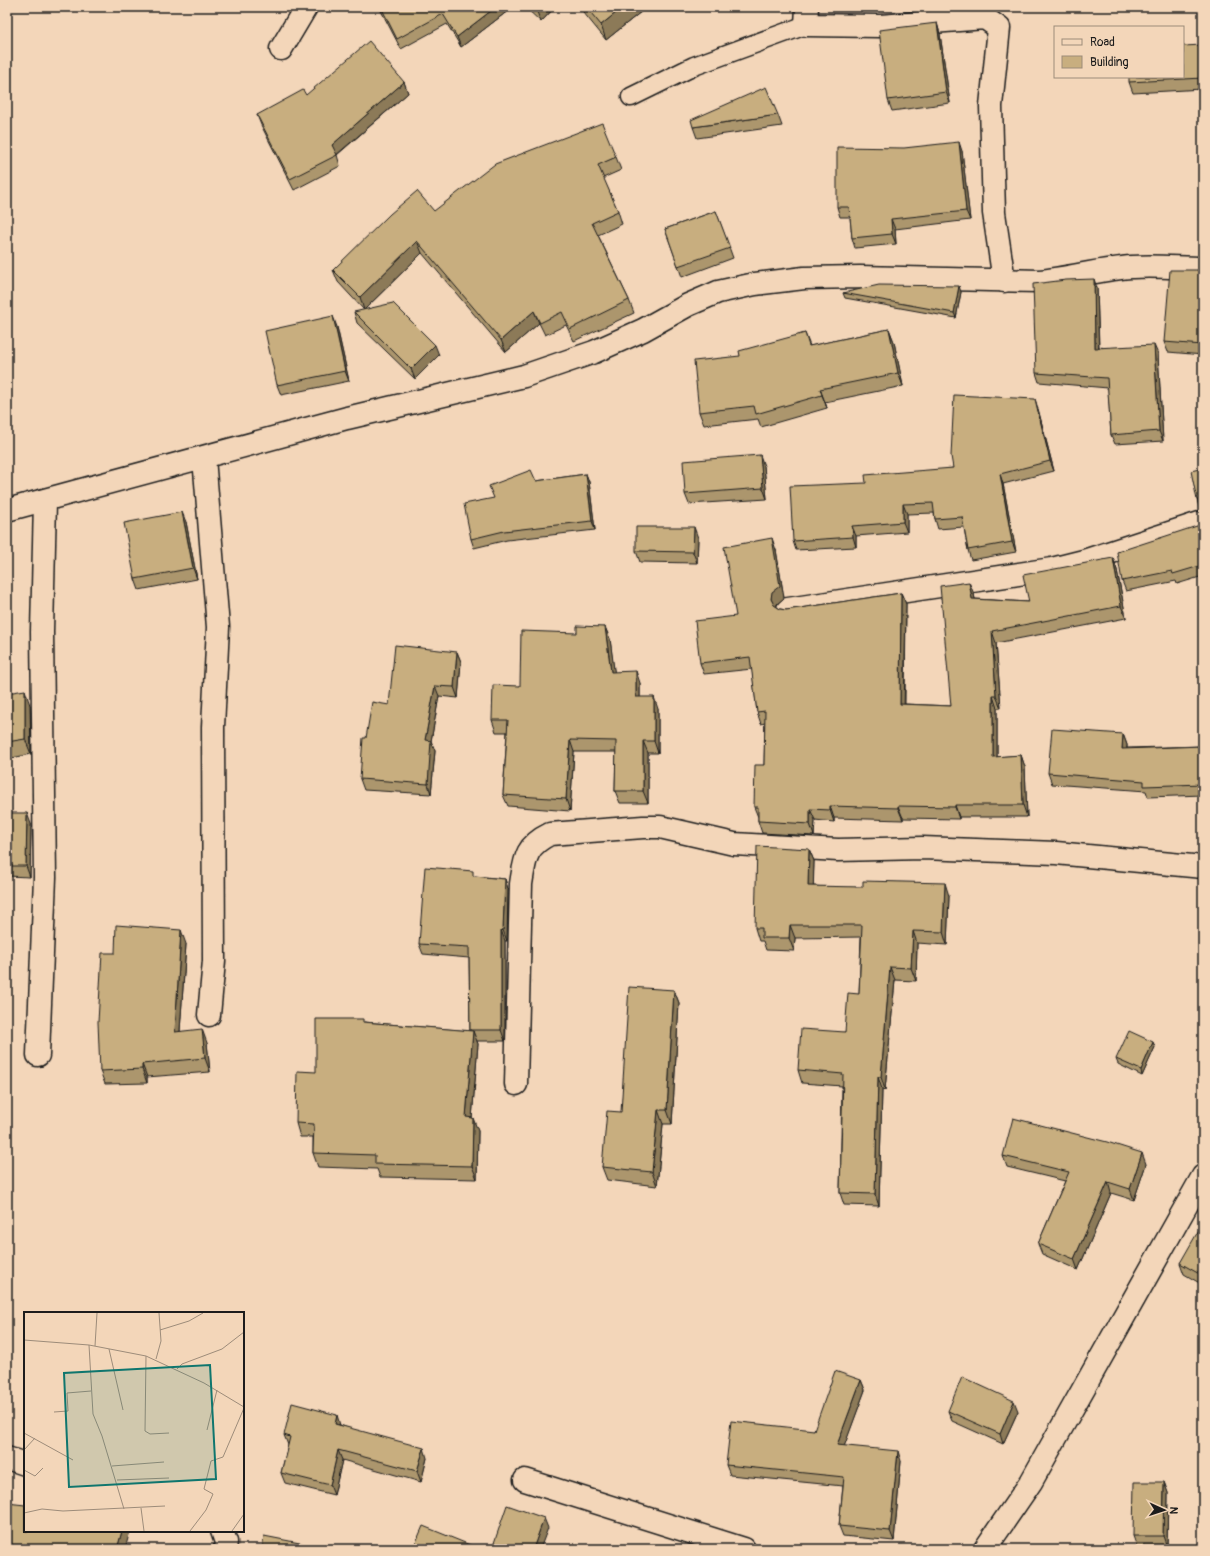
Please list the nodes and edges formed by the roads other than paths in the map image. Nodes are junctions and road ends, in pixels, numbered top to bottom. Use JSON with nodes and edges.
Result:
{"nodes":[{"id":1,"x":306,"y":7,"type":"edge"},
{"id":2,"x":806,"y":16,"type":"edge"},
{"id":3,"x":281,"y":49,"type":"dead end"},
{"id":4,"x":631,"y":97,"type":"dead end"},
{"id":5,"x":1203,"y":268,"type":"edge"},
{"id":6,"x":1004,"y":281,"type":"junction"},
{"id":7,"x":204,"y":458,"type":"junction"},
{"id":8,"x":45,"y":501,"type":"junction"},
{"id":9,"x":7,"y":510,"type":"edge"},
{"id":10,"x":1203,"y":522,"type":"edge"},
{"id":11,"x":788,"y":609,"type":"edge"},
{"id":12,"x":1203,"y":867,"type":"edge"},
{"id":13,"x":209,"y":1015,"type":"dead end"},
{"id":14,"x":38,"y":1055,"type":"dead end"},
{"id":15,"x":516,"y":1084,"type":"dead end"},
{"id":16,"x":1203,"y":1176,"type":"edge"},
{"id":17,"x":1197,"y":1203,"type":"edge"},
{"id":18,"x":7,"y":1458,"type":"edge"},
{"id":19,"x":24,"y":1464,"type":"edge"},
{"id":20,"x":525,"y":1480,"type":"dead end"},
{"id":21,"x":222,"y":1532,"type":"edge"},
{"id":22,"x":225,"y":1549,"type":"edge"},
{"id":23,"x":744,"y":1549,"type":"edge"},
{"id":24,"x":986,"y":1549,"type":"edge"}],
"edges":[{"from":1,"to":3,"type":"street"},
{"from":2,"to":4,"type":"lane"},
{"from":2,"to":6,"type":"street"},
{"from":5,"to":6,"type":"street"},
{"from":6,"to":7,"type":"street"},
{"from":7,"to":8,"type":"street"},
{"from":7,"to":13,"type":"street"},
{"from":8,"to":9,"type":"street"},
{"from":8,"to":14,"type":"street"},
{"from":10,"to":11,"type":"street"},
{"from":12,"to":15,"type":"street"},
{"from":16,"to":17,"type":"street"},
{"from":17,"to":24,"type":"street"},
{"from":18,"to":19,"type":"street"},
{"from":20,"to":23,"type":"street"},
{"from":21,"to":22,"type":"street"}]}
